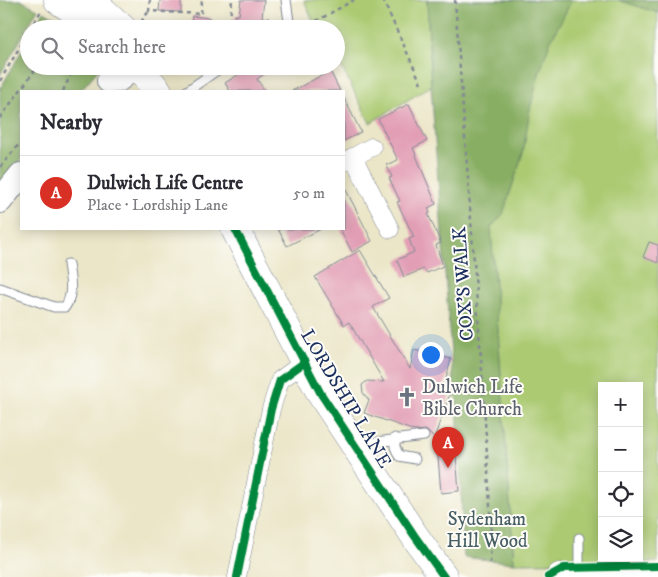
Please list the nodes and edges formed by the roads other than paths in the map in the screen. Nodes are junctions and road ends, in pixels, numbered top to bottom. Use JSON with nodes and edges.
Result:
{"nodes":[{"id":1,"x":91,"y":0,"type":"edge"},
{"id":2,"x":286,"y":0,"type":"edge"},
{"id":3,"x":50,"y":5,"type":"edge"},
{"id":4,"x":82,"y":20,"type":"edge"},
{"id":5,"x":128,"y":20,"type":"edge"},
{"id":6,"x":289,"y":20,"type":"edge"},
{"id":7,"x":125,"y":75,"type":"edge"},
{"id":8,"x":145,"y":75,"type":"edge"},
{"id":9,"x":165,"y":75,"type":"edge"},
{"id":10,"x":210,"y":75,"type":"edge"},
{"id":11,"x":107,"y":79,"type":"edge"},
{"id":12,"x":157,"y":90,"type":"edge"},
{"id":13,"x":175,"y":90,"type":"edge"},
{"id":14,"x":188,"y":90,"type":"edge"},
{"id":15,"x":372,"y":147,"type":"dead end"},
{"id":16,"x":348,"y":160,"type":"edge"},
{"id":17,"x":20,"y":176,"type":"edge"},
{"id":18,"x":0,"y":201,"type":"edge"},
{"id":19,"x":390,"y":229,"type":"dead end"},
{"id":20,"x":236,"y":230,"type":"edge"},
{"id":21,"x":68,"y":264,"type":"dead end"},
{"id":22,"x":0,"y":288,"type":"edge"},
{"id":23,"x":305,"y":362,"type":"junction"},
{"id":24,"x":424,"y":436,"type":"dead end"},
{"id":25,"x":396,"y":438,"type":"junction"},
{"id":26,"x":358,"y":452,"type":"junction"},
{"id":27,"x":415,"y":460,"type":"dead end"},
{"id":28,"x":579,"y":538,"type":"dead end"},
{"id":29,"x":658,"y":576,"type":"edge"},
{"id":30,"x":236,"y":577,"type":"edge"},
{"id":31,"x":444,"y":577,"type":"edge"},
{"id":32,"x":560,"y":577,"type":"edge"},
{"id":33,"x":580,"y":577,"type":"edge"}],
"edges":[{"from":1,"to":5,"type":"highway"},
{"from":2,"to":6,"type":"lane"},
{"from":3,"to":4,"type":"highway"},
{"from":7,"to":11,"type":"street"},
{"from":8,"to":12,"type":"highway"},
{"from":9,"to":13,"type":"highway"},
{"from":10,"to":14,"type":"lane"},
{"from":15,"to":16,"type":"street"},
{"from":16,"to":19,"type":"street"},
{"from":17,"to":18,"type":"street"},
{"from":20,"to":23,"type":"highway","name":"LORDSHIP LANE"},
{"from":21,"to":22,"type":"lane"},
{"from":23,"to":26,"type":"highway","name":"LORDSHIP LANE"},
{"from":23,"to":30,"type":"street"},
{"from":24,"to":25,"type":"lane"},
{"from":25,"to":26,"type":"lane"},
{"from":25,"to":27,"type":"lane"},
{"from":26,"to":31,"type":"highway","name":"LORDSHIP LANE"},
{"from":28,"to":33,"type":"lane"},
{"from":29,"to":33,"type":"highway"},
{"from":32,"to":33,"type":"highway"}]}
